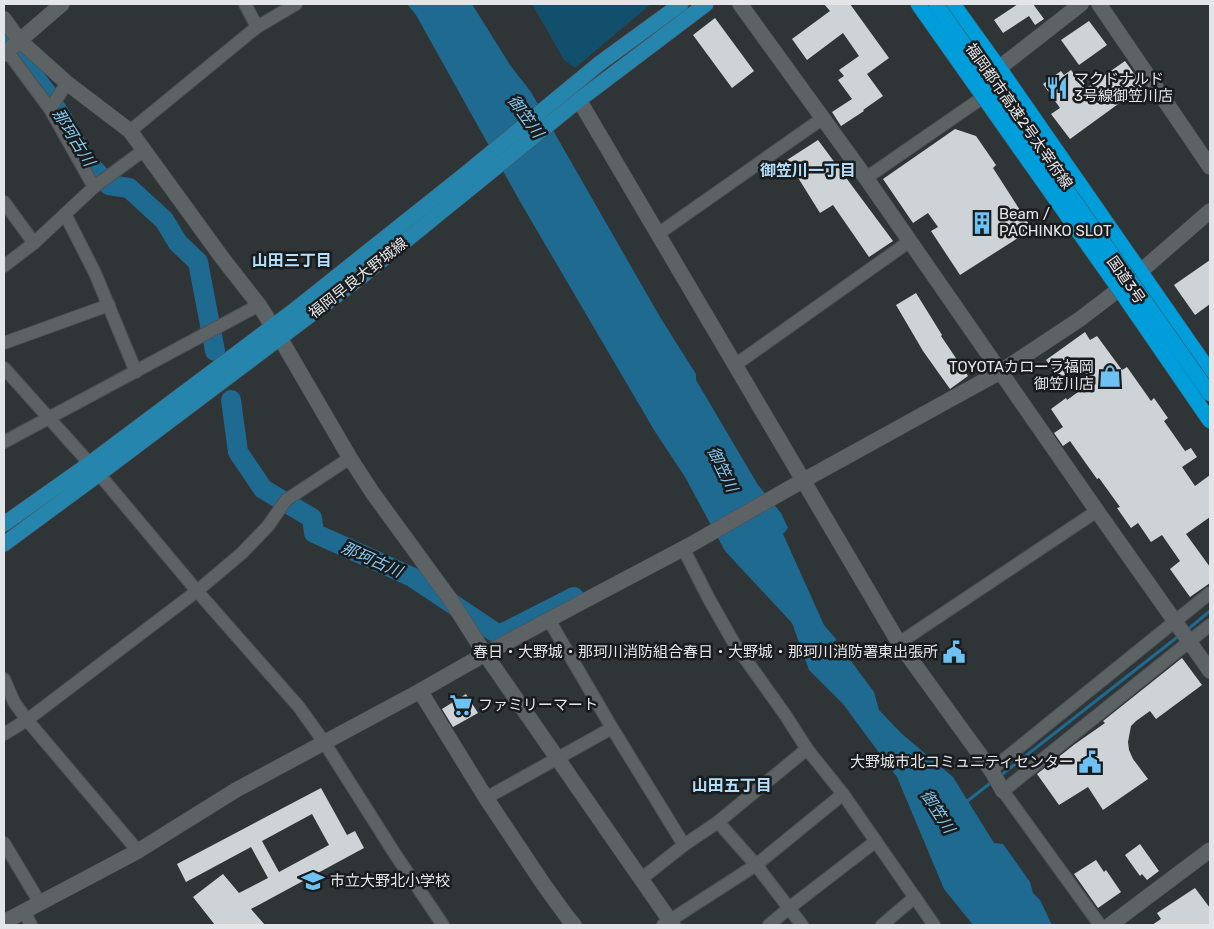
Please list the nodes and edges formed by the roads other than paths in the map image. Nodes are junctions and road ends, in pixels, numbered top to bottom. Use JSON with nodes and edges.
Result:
{"nodes":[{"id":1,"x":62,"y":4,"type":"edge"},
{"id":2,"x":245,"y":4,"type":"edge"},
{"id":3,"x":296,"y":4,"type":"edge"},
{"id":4,"x":681,"y":4,"type":"edge"},
{"id":5,"x":706,"y":4,"type":"edge"},
{"id":6,"x":740,"y":4,"type":"edge"},
{"id":7,"x":909,"y":4,"type":"edge"},
{"id":8,"x":918,"y":4,"type":"edge"},
{"id":9,"x":936,"y":4,"type":"edge"},
{"id":10,"x":953,"y":4,"type":"edge"},
{"id":11,"x":1081,"y":4,"type":"edge"},
{"id":12,"x":1100,"y":4,"type":"edge"},
{"id":13,"x":4,"y":19,"type":"edge"},
{"id":14,"x":258,"y":27,"type":"junction"},
{"id":15,"x":19,"y":40,"type":"junction"},
{"id":16,"x":6,"y":52,"type":"edge"},
{"id":17,"x":999,"y":68,"type":"junction"},
{"id":18,"x":67,"y":83,"type":"junction"},
{"id":19,"x":579,"y":100,"type":"junction"},
{"id":20,"x":979,"y":100,"type":"junction"},
{"id":21,"x":50,"y":109,"type":"junction"},
{"id":22,"x":823,"y":118,"type":"junction"},
{"id":23,"x":130,"y":132,"type":"junction"},
{"id":24,"x":144,"y":150,"type":"junction"},
{"id":25,"x":1210,"y":167,"type":"edge"},
{"id":26,"x":866,"y":178,"type":"junction"},
{"id":27,"x":467,"y":182,"type":"junction"},
{"id":28,"x":94,"y":187,"type":"junction"},
{"id":29,"x":4,"y":202,"type":"edge"},
{"id":30,"x":1210,"y":211,"type":"edge"},
{"id":31,"x":65,"y":214,"type":"junction"},
{"id":32,"x":658,"y":234,"type":"junction"},
{"id":33,"x":910,"y":242,"type":"junction"},
{"id":34,"x":34,"y":243,"type":"junction"},
{"id":35,"x":4,"y":266,"type":"edge"},
{"id":36,"x":1141,"y":272,"type":"junction"},
{"id":37,"x":1114,"y":293,"type":"junction"},
{"id":38,"x":108,"y":305,"type":"junction"},
{"id":39,"x":259,"y":305,"type":"junction"},
{"id":40,"x":277,"y":332,"type":"junction"},
{"id":41,"x":4,"y":343,"type":"edge"},
{"id":42,"x":735,"y":365,"type":"junction"},
{"id":43,"x":4,"y":368,"type":"edge"},
{"id":44,"x":136,"y":372,"type":"junction"},
{"id":45,"x":1000,"y":372,"type":"junction"},
{"id":46,"x":1210,"y":372,"type":"edge"},
{"id":47,"x":1210,"y":394,"type":"edge"},
{"id":48,"x":49,"y":418,"type":"junction"},
{"id":49,"x":1210,"y":421,"type":"edge"},
{"id":50,"x":1210,"y":430,"type":"edge"},
{"id":51,"x":4,"y":442,"type":"edge"},
{"id":52,"x":350,"y":458,"type":"junction"},
{"id":53,"x":94,"y":469,"type":"junction"},
{"id":54,"x":799,"y":483,"type":"junction"},
{"id":55,"x":1096,"y":511,"type":"junction"},
{"id":56,"x":4,"y":524,"type":"edge"},
{"id":57,"x":4,"y":544,"type":"edge"},
{"id":58,"x":686,"y":547,"type":"junction"},
{"id":59,"x":197,"y":592,"type":"junction"},
{"id":60,"x":1210,"y":594,"type":"edge"},
{"id":61,"x":549,"y":620,"type":"junction"},
{"id":62,"x":1175,"y":622,"type":"junction"},
{"id":63,"x":1210,"y":625,"type":"edge"},
{"id":64,"x":1190,"y":642,"type":"junction"},
{"id":65,"x":899,"y":643,"type":"junction"},
{"id":66,"x":485,"y":654,"type":"junction"},
{"id":67,"x":1210,"y":671,"type":"edge"},
{"id":68,"x":4,"y":679,"type":"edge"},
{"id":69,"x":420,"y":691,"type":"junction"},
{"id":70,"x":27,"y":720,"type":"junction"},
{"id":71,"x":612,"y":728,"type":"junction"},
{"id":72,"x":4,"y":734,"type":"edge"},
{"id":73,"x":324,"y":742,"type":"junction"},
{"id":74,"x":807,"y":749,"type":"junction"},
{"id":75,"x":557,"y":758,"type":"junction"},
{"id":76,"x":991,"y":770,"type":"junction"},
{"id":77,"x":1003,"y":791,"type":"junction"},
{"id":78,"x":843,"y":794,"type":"junction"},
{"id":79,"x":486,"y":798,"type":"junction"},
{"id":80,"x":718,"y":822,"type":"junction"},
{"id":81,"x":876,"y":841,"type":"junction"},
{"id":82,"x":4,"y":843,"type":"edge"},
{"id":83,"x":684,"y":845,"type":"junction"},
{"id":84,"x":1210,"y":850,"type":"edge"},
{"id":85,"x":138,"y":851,"type":"junction"},
{"id":86,"x":756,"y":865,"type":"junction"},
{"id":87,"x":641,"y":879,"type":"junction"},
{"id":88,"x":915,"y":897,"type":"junction"},
{"id":89,"x":40,"y":903,"type":"junction"},
{"id":90,"x":788,"y":908,"type":"junction"},
{"id":91,"x":24,"y":911,"type":"junction"},
{"id":92,"x":4,"y":922,"type":"edge"},
{"id":93,"x":568,"y":923,"type":"edge"},
{"id":94,"x":669,"y":924,"type":"edge"},
{"id":95,"x":31,"y":925,"type":"edge"},
{"id":96,"x":443,"y":925,"type":"edge"},
{"id":97,"x":770,"y":925,"type":"edge"},
{"id":98,"x":802,"y":925,"type":"edge"},
{"id":99,"x":882,"y":925,"type":"edge"},
{"id":100,"x":934,"y":925,"type":"edge"},
{"id":101,"x":1100,"y":925,"type":"edge"},
{"id":102,"x":1110,"y":925,"type":"edge"}],
"edges":[{"from":1,"to":15,"type":"street"},
{"from":2,"to":14,"type":"street"},
{"from":3,"to":14,"type":"street"},
{"from":4,"to":27,"type":"main road","name":"福岡早良大野城線"},
{"from":5,"to":19,"type":"main road","name":"福岡早良大野城線"},
{"from":6,"to":22,"type":"street"},
{"from":7,"to":20,"type":"highway","name":"国道3号"},
{"from":8,"to":49,"type":"highway","name":"福岡都市高速2号太宰府線","bridge":true},
{"from":9,"to":47,"type":"highway","name":"福岡都市高速2号太宰府線","bridge":true},
{"from":10,"to":17,"type":"highway","name":"国道3号"},
{"from":11,"to":17,"type":"street"},
{"from":12,"to":25,"type":"street"},
{"from":13,"to":15,"type":"street"},
{"from":14,"to":23,"type":"street"},
{"from":15,"to":16,"type":"street"},
{"from":15,"to":18,"type":"street"},
{"from":16,"to":21,"type":"street"},
{"from":17,"to":36,"type":"highway","name":"国道3号"},
{"from":18,"to":21,"type":"street"},
{"from":18,"to":23,"type":"street"},
{"from":19,"to":27,"type":"main road","name":"福岡早良大野城線"},
{"from":19,"to":32,"type":"street"},
{"from":20,"to":26,"type":"street"},
{"from":20,"to":37,"type":"highway","name":"国道3号"},
{"from":21,"to":28,"type":"street"},
{"from":22,"to":26,"type":"street"},
{"from":22,"to":32,"type":"street"},
{"from":23,"to":24,"type":"street"},
{"from":24,"to":28,"type":"street"},
{"from":24,"to":39,"type":"street"},
{"from":26,"to":33,"type":"street"},
{"from":27,"to":40,"type":"main road","name":"福岡早良大野城線"},
{"from":28,"to":31,"type":"street"},
{"from":29,"to":34,"type":"street"},
{"from":30,"to":36,"type":"street"},
{"from":31,"to":34,"type":"street"},
{"from":31,"to":38,"type":"street"},
{"from":32,"to":42,"type":"street"},
{"from":33,"to":42,"type":"street"},
{"from":33,"to":45,"type":"street"},
{"from":34,"to":35,"type":"street"},
{"from":36,"to":37,"type":"street"},
{"from":36,"to":46,"type":"highway","name":"国道3号"},
{"from":37,"to":45,"type":"street"},
{"from":37,"to":50,"type":"highway","name":"国道3号"},
{"from":38,"to":41,"type":"street"},
{"from":38,"to":44,"type":"street"},
{"from":39,"to":40,"type":"street"},
{"from":39,"to":44,"type":"street"},
{"from":40,"to":52,"type":"street"},
{"from":40,"to":53,"type":"main road","name":"福岡早良大野城線"},
{"from":42,"to":54,"type":"street"},
{"from":43,"to":48,"type":"street"},
{"from":44,"to":48,"type":"street"},
{"from":45,"to":54,"type":"street"},
{"from":45,"to":55,"type":"street"},
{"from":48,"to":51,"type":"street"},
{"from":48,"to":53,"type":"street"},
{"from":52,"to":59,"type":"street"},
{"from":52,"to":66,"type":"street"},
{"from":53,"to":56,"type":"main road","name":"福岡早良大野城線"},
{"from":53,"to":57,"type":"main road","name":"福岡早良大野城線"},
{"from":53,"to":59,"type":"street"},
{"from":54,"to":58,"type":"street"},
{"from":54,"to":65,"type":"street"},
{"from":55,"to":62,"type":"street"},
{"from":55,"to":65,"type":"street"},
{"from":58,"to":61,"type":"street"},
{"from":58,"to":74,"type":"street"},
{"from":59,"to":70,"type":"street"},
{"from":59,"to":73,"type":"street"},
{"from":60,"to":62,"type":"street"},
{"from":61,"to":66,"type":"street"},
{"from":61,"to":71,"type":"street"},
{"from":62,"to":64,"type":"street"},
{"from":62,"to":76,"type":"street"},
{"from":63,"to":64,"type":"street"},
{"from":64,"to":67,"type":"street"},
{"from":64,"to":77,"type":"street"},
{"from":65,"to":76,"type":"street"},
{"from":66,"to":69,"type":"street"},
{"from":66,"to":75,"type":"street"},
{"from":68,"to":70,"type":"street"},
{"from":69,"to":73,"type":"street"},
{"from":69,"to":79,"type":"street"},
{"from":70,"to":72,"type":"street"},
{"from":70,"to":85,"type":"street"},
{"from":71,"to":75,"type":"street"},
{"from":71,"to":83,"type":"street"},
{"from":73,"to":85,"type":"street"},
{"from":73,"to":96,"type":"street"},
{"from":74,"to":78,"type":"street"},
{"from":74,"to":80,"type":"street"},
{"from":75,"to":79,"type":"street"},
{"from":75,"to":87,"type":"street"},
{"from":76,"to":77,"type":"street"},
{"from":77,"to":101,"type":"street"},
{"from":78,"to":81,"type":"street"},
{"from":78,"to":86,"type":"street"},
{"from":79,"to":93,"type":"street"},
{"from":80,"to":83,"type":"street"},
{"from":80,"to":86,"type":"street"},
{"from":81,"to":88,"type":"street"},
{"from":81,"to":90,"type":"street"},
{"from":82,"to":89,"type":"street"},
{"from":83,"to":87,"type":"street"},
{"from":84,"to":102,"type":"street"},
{"from":85,"to":89,"type":"street"},
{"from":86,"to":90,"type":"street"},
{"from":86,"to":94,"type":"street"},
{"from":87,"to":94,"type":"street"},
{"from":88,"to":99,"type":"street"},
{"from":88,"to":100,"type":"street"},
{"from":89,"to":91,"type":"street"},
{"from":90,"to":97,"type":"street"},
{"from":90,"to":98,"type":"street"},
{"from":91,"to":92,"type":"street"},
{"from":91,"to":95,"type":"street"}]}
